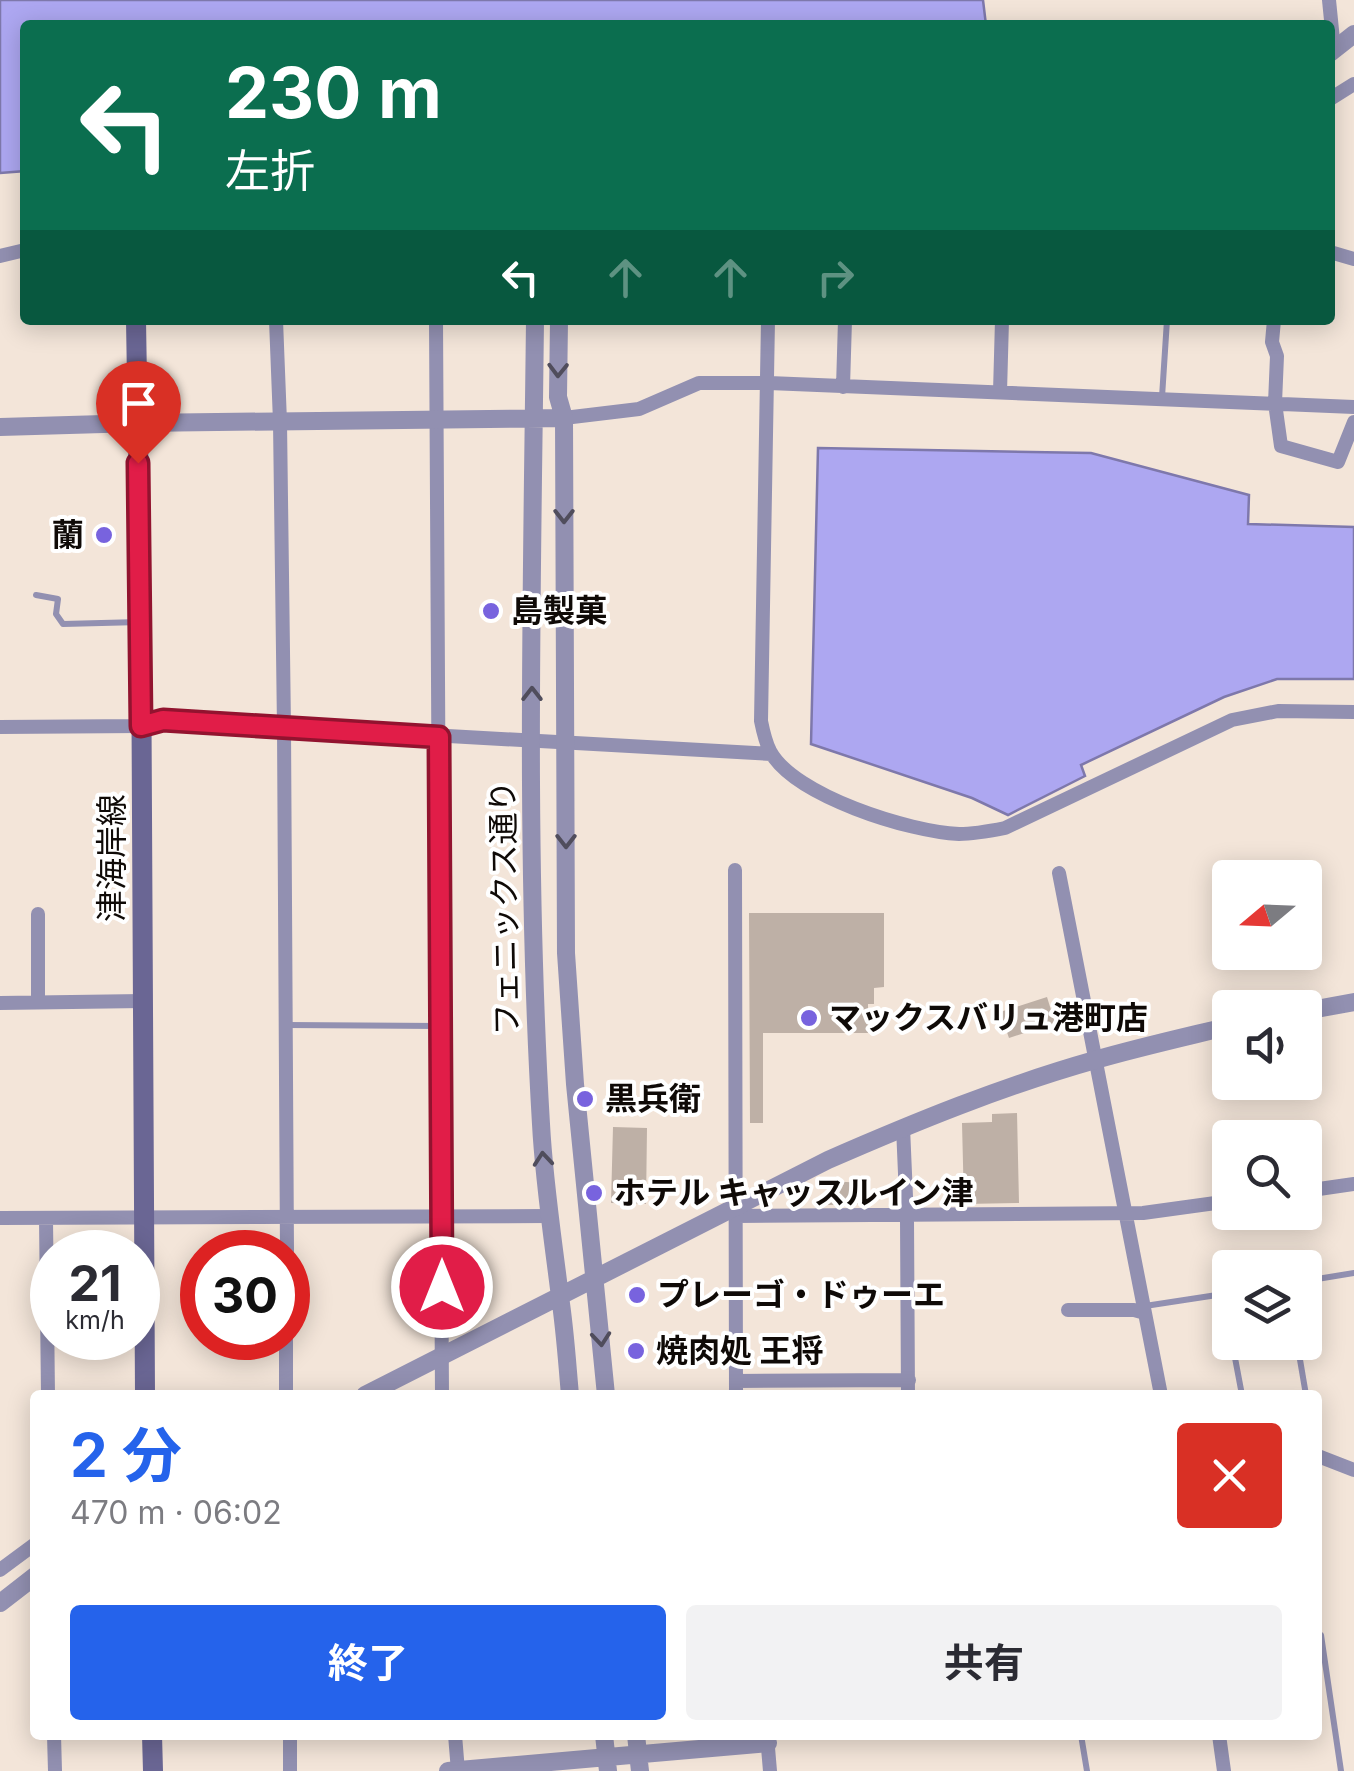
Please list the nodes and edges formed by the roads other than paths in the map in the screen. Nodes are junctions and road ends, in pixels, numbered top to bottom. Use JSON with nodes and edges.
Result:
{"nodes":[{"id":1,"x":1345,"y":0,"type":"edge"},
{"id":2,"x":1330,"y":6,"type":"edge"},
{"id":3,"x":136,"y":325,"type":"edge"},
{"id":4,"x":276,"y":325,"type":"edge"},
{"id":5,"x":436,"y":325,"type":"edge"},
{"id":6,"x":535,"y":325,"type":"edge"},
{"id":7,"x":559,"y":325,"type":"edge"},
{"id":8,"x":768,"y":325,"type":"edge"},
{"id":9,"x":845,"y":325,"type":"edge"},
{"id":10,"x":1002,"y":325,"type":"edge"},
{"id":11,"x":1168,"y":325,"type":"edge"},
{"id":12,"x":1274,"y":325,"type":"edge"},
{"id":13,"x":768,"y":383,"type":"junction"},
{"id":14,"x":844,"y":387,"type":"junction"},
{"id":15,"x":1000,"y":392,"type":"junction"},
{"id":16,"x":1162,"y":398,"type":"junction"},
{"id":17,"x":1275,"y":403,"type":"junction"},
{"id":18,"x":1354,"y":407,"type":"edge"},
{"id":19,"x":534,"y":418,"type":"junction"},
{"id":20,"x":564,"y":418,"type":"junction"},
{"id":21,"x":437,"y":419,"type":"junction"},
{"id":22,"x":280,"y":422,"type":"junction"},
{"id":23,"x":1354,"y":422,"type":"edge"},
{"id":24,"x":138,"y":423,"type":"junction"},
{"id":25,"x":0,"y":427,"type":"edge"},
{"id":26,"x":36,"y":595,"type":"dead end"},
{"id":27,"x":141,"y":622,"type":"junction"},
{"id":28,"x":1354,"y":712,"type":"edge"},
{"id":29,"x":141,"y":726,"type":"junction"},
{"id":30,"x":0,"y":727,"type":"edge"},
{"id":31,"x":284,"y":728,"type":"junction"},
{"id":32,"x":439,"y":737,"type":"junction"},
{"id":33,"x":531,"y":742,"type":"junction"},
{"id":34,"x":566,"y":744,"type":"junction"},
{"id":35,"x":771,"y":754,"type":"junction"},
{"id":36,"x":735,"y":870,"type":"dead end"},
{"id":37,"x":1059,"y":873,"type":"dead end"},
{"id":38,"x":38,"y":914,"type":"dead end"},
{"id":39,"x":143,"y":1001,"type":"junction"},
{"id":40,"x":38,"y":1002,"type":"junction"},
{"id":41,"x":1354,"y":1002,"type":"edge"},
{"id":42,"x":0,"y":1003,"type":"edge"},
{"id":43,"x":1322,"y":1008,"type":"edge"},
{"id":44,"x":286,"y":1025,"type":"junction"},
{"id":45,"x":440,"y":1026,"type":"junction"},
{"id":46,"x":1212,"y":1030,"type":"edge"},
{"id":47,"x":1094,"y":1060,"type":"junction"},
{"id":48,"x":903,"y":1127,"type":"junction"},
{"id":49,"x":1354,"y":1184,"type":"edge"},
{"id":50,"x":1322,"y":1189,"type":"edge"},
{"id":51,"x":1212,"y":1203,"type":"edge"},
{"id":52,"x":735,"y":1212,"type":"junction"},
{"id":53,"x":1125,"y":1213,"type":"junction"},
{"id":54,"x":548,"y":1216,"type":"junction"},
{"id":55,"x":906,"y":1216,"type":"junction"},
{"id":56,"x":442,"y":1217,"type":"junction"},
{"id":57,"x":0,"y":1218,"type":"edge"},
{"id":58,"x":287,"y":1218,"type":"junction"},
{"id":59,"x":46,"y":1219,"type":"junction"},
{"id":60,"x":144,"y":1219,"type":"junction"},
{"id":61,"x":287,"y":1230,"type":"edge"},
{"id":62,"x":1354,"y":1273,"type":"edge"},
{"id":63,"x":1322,"y":1278,"type":"edge"},
{"id":64,"x":595,"y":1279,"type":"junction"},
{"id":65,"x":560,"y":1297,"type":"junction"},
{"id":66,"x":1212,"y":1297,"type":"edge"},
{"id":67,"x":1144,"y":1309,"type":"junction"},
{"id":68,"x":1068,"y":1310,"type":"dead end"},
{"id":69,"x":442,"y":1356,"type":"junction"},
{"id":70,"x":286,"y":1360,"type":"edge"},
{"id":71,"x":1235,"y":1360,"type":"edge"},
{"id":72,"x":1300,"y":1360,"type":"edge"},
{"id":73,"x":286,"y":1371,"type":"junction"},
{"id":74,"x":908,"y":1387,"type":"edge"},
{"id":75,"x":736,"y":1388,"type":"edge"},
{"id":76,"x":48,"y":1390,"type":"edge"},
{"id":77,"x":145,"y":1390,"type":"edge"},
{"id":78,"x":286,"y":1390,"type":"edge"},
{"id":79,"x":295,"y":1390,"type":"edge"},
{"id":80,"x":375,"y":1390,"type":"edge"},
{"id":81,"x":442,"y":1390,"type":"edge"},
{"id":82,"x":569,"y":1390,"type":"edge"},
{"id":83,"x":606,"y":1390,"type":"edge"},
{"id":84,"x":1160,"y":1390,"type":"edge"},
{"id":85,"x":1241,"y":1390,"type":"edge"},
{"id":86,"x":1305,"y":1390,"type":"edge"},
{"id":87,"x":1322,"y":1458,"type":"edge"},
{"id":88,"x":1354,"y":1470,"type":"edge"},
{"id":89,"x":30,"y":1548,"type":"edge"},
{"id":90,"x":0,"y":1570,"type":"edge"},
{"id":91,"x":30,"y":1580,"type":"edge"},
{"id":92,"x":0,"y":1604,"type":"edge"},
{"id":93,"x":1322,"y":1641,"type":"edge"},
{"id":94,"x":54,"y":1740,"type":"edge"},
{"id":95,"x":152,"y":1740,"type":"edge"},
{"id":96,"x":290,"y":1740,"type":"edge"},
{"id":97,"x":455,"y":1740,"type":"edge"},
{"id":98,"x":763,"y":1740,"type":"edge"},
{"id":99,"x":768,"y":1740,"type":"edge"},
{"id":100,"x":1082,"y":1740,"type":"edge"},
{"id":101,"x":1220,"y":1740,"type":"edge"},
{"id":102,"x":639,"y":1763,"type":"edge"},
{"id":103,"x":607,"y":1764,"type":"edge"},
{"id":104,"x":455,"y":1770,"type":"edge"},
{"id":105,"x":55,"y":1771,"type":"edge"},
{"id":106,"x":153,"y":1771,"type":"edge"},
{"id":107,"x":290,"y":1771,"type":"edge"},
{"id":108,"x":770,"y":1771,"type":"edge"},
{"id":109,"x":1087,"y":1771,"type":"edge"},
{"id":110,"x":1224,"y":1771,"type":"edge"},
{"id":111,"x":1341,"y":1771,"type":"edge"}],
"edges":[{"from":1,"to":2,"type":"street"},
{"from":3,"to":24,"type":"main road","name":"津海岸線"},
{"from":4,"to":22,"type":"street"},
{"from":5,"to":21,"type":"street"},
{"from":6,"to":19,"type":"street","name":"フェニックス通り"},
{"from":7,"to":20,"type":"street","name":"フェニックス通り","one_way":true},
{"from":8,"to":13,"type":"street"},
{"from":9,"to":14,"type":"street"},
{"from":10,"to":15,"type":"street"},
{"from":11,"to":16,"type":"lane"},
{"from":12,"to":17,"type":"street"},
{"from":13,"to":14,"type":"street"},
{"from":13,"to":20,"type":"street"},
{"from":13,"to":35,"type":"street"},
{"from":14,"to":15,"type":"street"},
{"from":15,"to":16,"type":"street"},
{"from":16,"to":17,"type":"street"},
{"from":17,"to":18,"type":"street"},
{"from":17,"to":23,"type":"street"},
{"from":19,"to":20,"type":"street"},
{"from":19,"to":21,"type":"street"},
{"from":33,"to":19,"type":"street","name":"フェニックス通り","one_way":true},
{"from":20,"to":34,"type":"street","name":"フェニックス通り","one_way":true},
{"from":21,"to":22,"type":"street"},
{"from":21,"to":32,"type":"street"},
{"from":22,"to":24,"type":"street"},
{"from":22,"to":31,"type":"street"},
{"from":24,"to":25,"type":"street"},
{"from":24,"to":27,"type":"main road","name":"津海岸線"},
{"from":26,"to":27,"type":"lane"},
{"from":27,"to":29,"type":"main road","name":"津海岸線"},
{"from":28,"to":35,"type":"street"},
{"from":29,"to":30,"type":"street"},
{"from":29,"to":31,"type":"street"},
{"from":29,"to":39,"type":"main road","name":"津海岸線"},
{"from":31,"to":32,"type":"street"},
{"from":31,"to":44,"type":"street"},
{"from":32,"to":33,"type":"street"},
{"from":32,"to":45,"type":"street"},
{"from":33,"to":34,"type":"street"},
{"from":54,"to":33,"type":"street","name":"フェニックス通り","one_way":true},
{"from":34,"to":35,"type":"street"},
{"from":34,"to":64,"type":"street","name":"フェニックス通り","one_way":true},
{"from":36,"to":52,"type":"street"},
{"from":37,"to":47,"type":"street"},
{"from":38,"to":40,"type":"street"},
{"from":39,"to":40,"type":"street"},
{"from":39,"to":60,"type":"main road","name":"津海岸線"},
{"from":40,"to":42,"type":"street"},
{"from":41,"to":43,"type":"street"},
{"from":44,"to":45,"type":"lane"},
{"from":44,"to":58,"type":"street"},
{"from":45,"to":56,"type":"street"},
{"from":46,"to":47,"type":"street"},
{"from":47,"to":48,"type":"street"},
{"from":47,"to":53,"type":"street"},
{"from":48,"to":52,"type":"street"},
{"from":48,"to":55,"type":"street"},
{"from":49,"to":50,"type":"street"},
{"from":51,"to":53,"type":"street"},
{"from":52,"to":55,"type":"street"},
{"from":52,"to":64,"type":"street"},
{"from":52,"to":75,"type":"street"},
{"from":53,"to":55,"type":"street"},
{"from":53,"to":67,"type":"street"},
{"from":54,"to":56,"type":"street"},
{"from":54,"to":65,"type":"street","name":"フェニックス通り"},
{"from":55,"to":74,"type":"street"},
{"from":56,"to":58,"type":"street"},
{"from":56,"to":69,"type":"street"},
{"from":57,"to":59,"type":"street"},
{"from":58,"to":60,"type":"street"},
{"from":58,"to":61,"type":"street"},
{"from":59,"to":60,"type":"street"},
{"from":59,"to":76,"type":"street"},
{"from":60,"to":77,"type":"main road","name":"津海岸線"},
{"from":62,"to":63,"type":"lane"},
{"from":64,"to":65,"type":"street"},
{"from":64,"to":83,"type":"street","name":"フェニックス通り","one_way":true},
{"from":65,"to":69,"type":"street"},
{"from":65,"to":82,"type":"street","name":"フェニックス通り"},
{"from":66,"to":67,"type":"lane"},
{"from":67,"to":68,"type":"street"},
{"from":67,"to":84,"type":"street"},
{"from":69,"to":80,"type":"street"},
{"from":69,"to":81,"type":"street"},
{"from":70,"to":73,"type":"street"},
{"from":71,"to":85,"type":"lane"},
{"from":72,"to":86,"type":"lane"},
{"from":73,"to":78,"type":"street"},
{"from":73,"to":79,"type":"street"},
{"from":74,"to":75,"type":"street"},
{"from":87,"to":88,"type":"street"},
{"from":89,"to":90,"type":"street"},
{"from":91,"to":92,"type":"street"},
{"from":93,"to":111,"type":"lane"},
{"from":94,"to":105,"type":"street"},
{"from":95,"to":106,"type":"main road"},
{"from":96,"to":107,"type":"street"},
{"from":97,"to":104,"type":"street"},
{"from":98,"to":102,"type":"street"},
{"from":99,"to":108,"type":"street"},
{"from":100,"to":109,"type":"lane"},
{"from":101,"to":110,"type":"street"},
{"from":102,"to":103,"type":"street"},
{"from":103,"to":104,"type":"street"}]}
